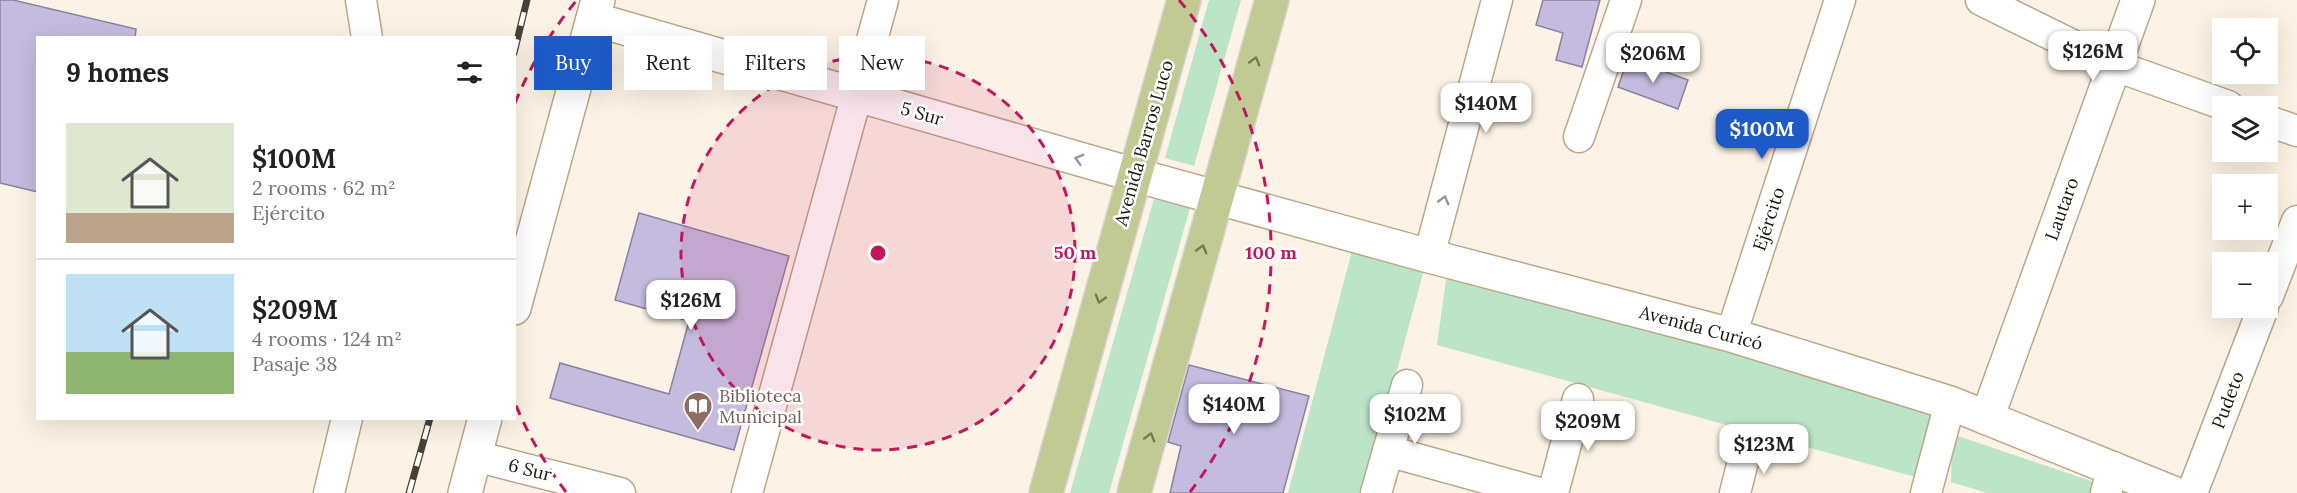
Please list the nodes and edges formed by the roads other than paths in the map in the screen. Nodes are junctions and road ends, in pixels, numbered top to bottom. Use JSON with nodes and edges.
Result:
{"nodes":[{"id":1,"x":361,"y":0,"type":"edge"},
{"id":2,"x":883,"y":0,"type":"edge"},
{"id":3,"x":1184,"y":0,"type":"edge"},
{"id":4,"x":1272,"y":0,"type":"edge"},
{"id":5,"x":1497,"y":0,"type":"edge"},
{"id":6,"x":1626,"y":0,"type":"edge"},
{"id":7,"x":1840,"y":0,"type":"edge"},
{"id":8,"x":1982,"y":0,"type":"edge"},
{"id":9,"x":2138,"y":0,"type":"edge"},
{"id":10,"x":595,"y":9,"type":"edge"},
{"id":11,"x":367,"y":36,"type":"edge"},
{"id":12,"x":2113,"y":65,"type":"junction"},
{"id":13,"x":857,"y":95,"type":"junction"},
{"id":14,"x":2212,"y":100,"type":"edge"},
{"id":15,"x":2278,"y":124,"type":"edge"},
{"id":16,"x":2297,"y":131,"type":"edge"},
{"id":17,"x":1579,"y":137,"type":"dead end"},
{"id":18,"x":1135,"y":175,"type":"junction"},
{"id":19,"x":1217,"y":197,"type":"junction"},
{"id":20,"x":2297,"y":221,"type":"edge"},
{"id":21,"x":1429,"y":256,"type":"junction"},
{"id":22,"x":2278,"y":270,"type":"edge"},
{"id":23,"x":516,"y":301,"type":"edge"},
{"id":24,"x":2260,"y":318,"type":"edge"},
{"id":25,"x":1731,"y":335,"type":"junction"},
{"id":26,"x":1407,"y":385,"type":"dead end"},
{"id":27,"x":1578,"y":399,"type":"dead end"},
{"id":28,"x":1950,"y":403,"type":"junction"},
{"id":29,"x":1988,"y":418,"type":"junction"},
{"id":30,"x":346,"y":420,"type":"edge"},
{"id":31,"x":484,"y":420,"type":"edge"},
{"id":32,"x":1747,"y":445,"type":"dead end"},
{"id":33,"x":1388,"y":451,"type":"junction"},
{"id":34,"x":475,"y":456,"type":"junction"},
{"id":35,"x":2110,"y":480,"type":"edge"},
{"id":36,"x":328,"y":493,"type":"edge"},
{"id":37,"x":465,"y":493,"type":"edge"},
{"id":38,"x":620,"y":493,"type":"edge"},
{"id":39,"x":747,"y":493,"type":"edge"},
{"id":40,"x":1046,"y":493,"type":"edge"},
{"id":41,"x":1134,"y":493,"type":"edge"},
{"id":42,"x":1376,"y":493,"type":"edge"},
{"id":43,"x":1539,"y":493,"type":"edge"},
{"id":44,"x":1553,"y":493,"type":"edge"},
{"id":45,"x":1735,"y":493,"type":"edge"},
{"id":46,"x":1926,"y":493,"type":"edge"},
{"id":47,"x":2173,"y":493,"type":"edge"},
{"id":48,"x":2192,"y":493,"type":"edge"}],
"edges":[{"from":1,"to":11,"type":"street"},
{"from":2,"to":13,"type":"street"},
{"from":3,"to":18,"type":"main road","name":"Avenida Barros Luco"},
{"from":19,"to":4,"type":"main road","one_way":true},
{"from":21,"to":5,"type":"street","one_way":true},
{"from":6,"to":17,"type":"street"},
{"from":7,"to":25,"type":"street","name":"Ejército"},
{"from":8,"to":12,"type":"street"},
{"from":9,"to":12,"type":"street","name":"Lautaro"},
{"from":10,"to":13,"type":"street","name":"5 Sur"},
{"from":10,"to":23,"type":"street"},
{"from":12,"to":14,"type":"street"},
{"from":12,"to":29,"type":"street","name":"Lautaro"},
{"from":18,"to":13,"type":"street","name":"5 Sur","one_way":true},
{"from":13,"to":39,"type":"street"},
{"from":15,"to":16,"type":"street"},
{"from":18,"to":19,"type":"street","name":"5 Sur"},
{"from":18,"to":40,"type":"main road","name":"Avenida Barros Luco","one_way":true},
{"from":19,"to":21,"type":"street","name":"Avenida Curicó"},
{"from":41,"to":19,"type":"main road","one_way":true},
{"from":20,"to":22,"type":"street"},
{"from":21,"to":25,"type":"street","name":"Avenida Curicó"},
{"from":24,"to":48,"type":"street","name":"Pudeto"},
{"from":25,"to":28,"type":"street","name":"Avenida Curicó"},
{"from":26,"to":33,"type":"street"},
{"from":27,"to":44,"type":"street"},
{"from":28,"to":29,"type":"street","name":"Avenida Curicó"},
{"from":28,"to":46,"type":"street"},
{"from":29,"to":35,"type":"street","name":"Avenida Curicó"},
{"from":30,"to":36,"type":"street"},
{"from":31,"to":34,"type":"street"},
{"from":32,"to":45,"type":"street"},
{"from":33,"to":42,"type":"street"},
{"from":33,"to":43,"type":"street"},
{"from":34,"to":37,"type":"street"},
{"from":34,"to":38,"type":"street","name":"6 Sur"},
{"from":35,"to":47,"type":"street","name":"Avenida Curicó"}]}
